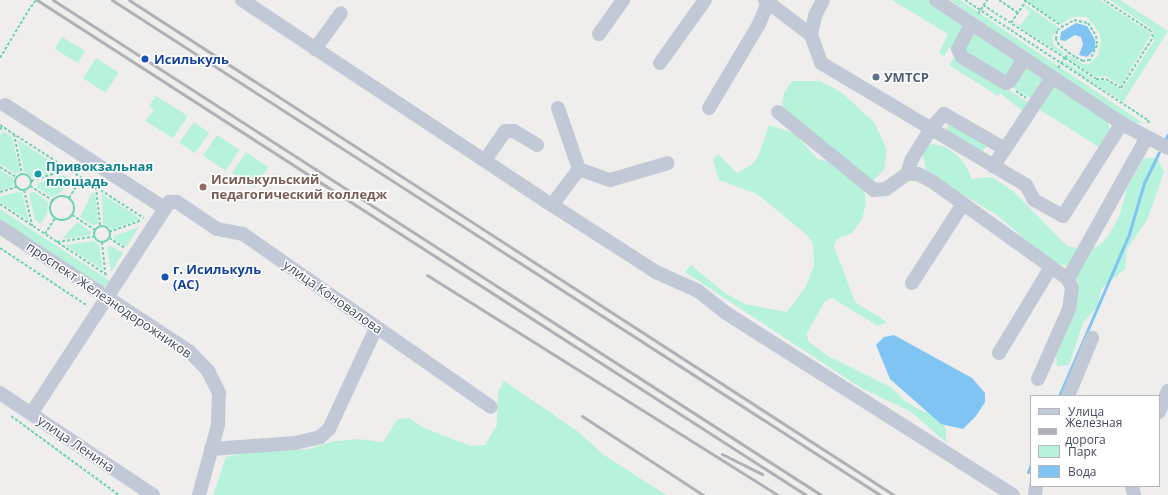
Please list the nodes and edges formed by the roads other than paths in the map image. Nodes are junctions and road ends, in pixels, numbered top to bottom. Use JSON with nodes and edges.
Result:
{"nodes":[{"id":1,"x":242,"y":0,"type":"edge"},
{"id":2,"x":622,"y":0,"type":"edge"},
{"id":3,"x":705,"y":0,"type":"edge"},
{"id":4,"x":823,"y":0,"type":"edge"},
{"id":5,"x":936,"y":0,"type":"edge"},
{"id":6,"x":766,"y":1,"type":"edge"},
{"id":7,"x":341,"y":13,"type":"dead end"},
{"id":8,"x":971,"y":24,"type":"junction"},
{"id":9,"x":599,"y":34,"type":"dead end"},
{"id":10,"x":811,"y":35,"type":"junction"},
{"id":11,"x":315,"y":49,"type":"junction"},
{"id":12,"x":1024,"y":59,"type":"junction"},
{"id":13,"x":660,"y":63,"type":"dead end"},
{"id":14,"x":1052,"y":78,"type":"junction"},
{"id":15,"x":5,"y":104,"type":"dead end"},
{"id":16,"x":558,"y":108,"type":"dead end"},
{"id":17,"x":709,"y":108,"type":"dead end"},
{"id":18,"x":778,"y":112,"type":"dead end"},
{"id":19,"x":1122,"y":123,"type":"junction"},
{"id":20,"x":931,"y":128,"type":"junction"},
{"id":21,"x":1147,"y":137,"type":"junction"},
{"id":22,"x":537,"y":145,"type":"dead end"},
{"id":23,"x":1168,"y":148,"type":"edge"},
{"id":24,"x":1005,"y":149,"type":"junction"},
{"id":25,"x":485,"y":160,"type":"junction"},
{"id":26,"x":668,"y":163,"type":"dead end"},
{"id":27,"x":993,"y":166,"type":"junction"},
{"id":28,"x":578,"y":169,"type":"junction"},
{"id":29,"x":907,"y":174,"type":"junction"},
{"id":30,"x":963,"y":204,"type":"junction"},
{"id":31,"x":166,"y":205,"type":"junction"},
{"id":32,"x":552,"y":205,"type":"junction"},
{"id":33,"x":0,"y":227,"type":"edge"},
{"id":34,"x":1051,"y":267,"type":"junction"},
{"id":35,"x":1068,"y":279,"type":"junction"},
{"id":36,"x":912,"y":283,"type":"dead end"},
{"id":37,"x":108,"y":296,"type":"junction"},
{"id":38,"x":376,"y":328,"type":"junction"},
{"id":39,"x":1092,"y":338,"type":"dead end"},
{"id":40,"x":999,"y":353,"type":"dead end"},
{"id":41,"x":1038,"y":379,"type":"dead end"},
{"id":42,"x":1168,"y":391,"type":"edge"},
{"id":43,"x":0,"y":393,"type":"edge"},
{"id":44,"x":1068,"y":395,"type":"edge"},
{"id":45,"x":492,"y":407,"type":"dead end"},
{"id":46,"x":1160,"y":410,"type":"edge"},
{"id":47,"x":31,"y":414,"type":"junction"},
{"id":48,"x":211,"y":449,"type":"junction"},
{"id":49,"x":152,"y":495,"type":"edge"},
{"id":50,"x":199,"y":495,"type":"edge"},
{"id":51,"x":1013,"y":495,"type":"edge"}],
"edges":[{"from":1,"to":11,"type":"street"},
{"from":2,"to":9,"type":"street"},
{"from":3,"to":13,"type":"street"},
{"from":4,"to":10,"type":"street"},
{"from":5,"to":8,"type":"street"},
{"from":6,"to":10,"type":"street"},
{"from":6,"to":17,"type":"street"},
{"from":7,"to":11,"type":"street"},
{"from":8,"to":12,"type":"street"},
{"from":8,"to":12,"type":"street"},
{"from":10,"to":20,"type":"street"},
{"from":11,"to":25,"type":"street"},
{"from":12,"to":14,"type":"street"},
{"from":14,"to":19,"type":"street"},
{"from":14,"to":24,"type":"street"},
{"from":15,"to":31,"type":"street","name":"улица Коновалова"},
{"from":16,"to":28,"type":"street"},
{"from":18,"to":29,"type":"street"},
{"from":19,"to":21,"type":"street"},
{"from":19,"to":27,"type":"street"},
{"from":20,"to":24,"type":"street"},
{"from":20,"to":27,"type":"street"},
{"from":20,"to":29,"type":"street"},
{"from":21,"to":23,"type":"street"},
{"from":21,"to":35,"type":"street"},
{"from":22,"to":25,"type":"street"},
{"from":24,"to":27,"type":"street"},
{"from":25,"to":32,"type":"street"},
{"from":26,"to":28,"type":"street"},
{"from":28,"to":32,"type":"street"},
{"from":29,"to":30,"type":"street"},
{"from":30,"to":34,"type":"street"},
{"from":30,"to":36,"type":"street"},
{"from":31,"to":37,"type":"street"},
{"from":31,"to":38,"type":"street","name":"улица Коновалова"},
{"from":32,"to":51,"type":"street"},
{"from":33,"to":37,"type":"street","name":"проспект Железнодорожников"},
{"from":34,"to":35,"type":"street"},
{"from":34,"to":40,"type":"street"},
{"from":35,"to":41,"type":"street"},
{"from":37,"to":47,"type":"street"},
{"from":37,"to":48,"type":"street","name":"проспект Железнодорожников"},
{"from":38,"to":45,"type":"street","name":"улица Коновалова"},
{"from":38,"to":48,"type":"street"},
{"from":39,"to":44,"type":"street"},
{"from":42,"to":46,"type":"street"},
{"from":43,"to":47,"type":"street","name":"улица Ленина"},
{"from":47,"to":49,"type":"street","name":"улица Ленина"},
{"from":48,"to":50,"type":"street","name":"проспект Железнодорожников"}]}
